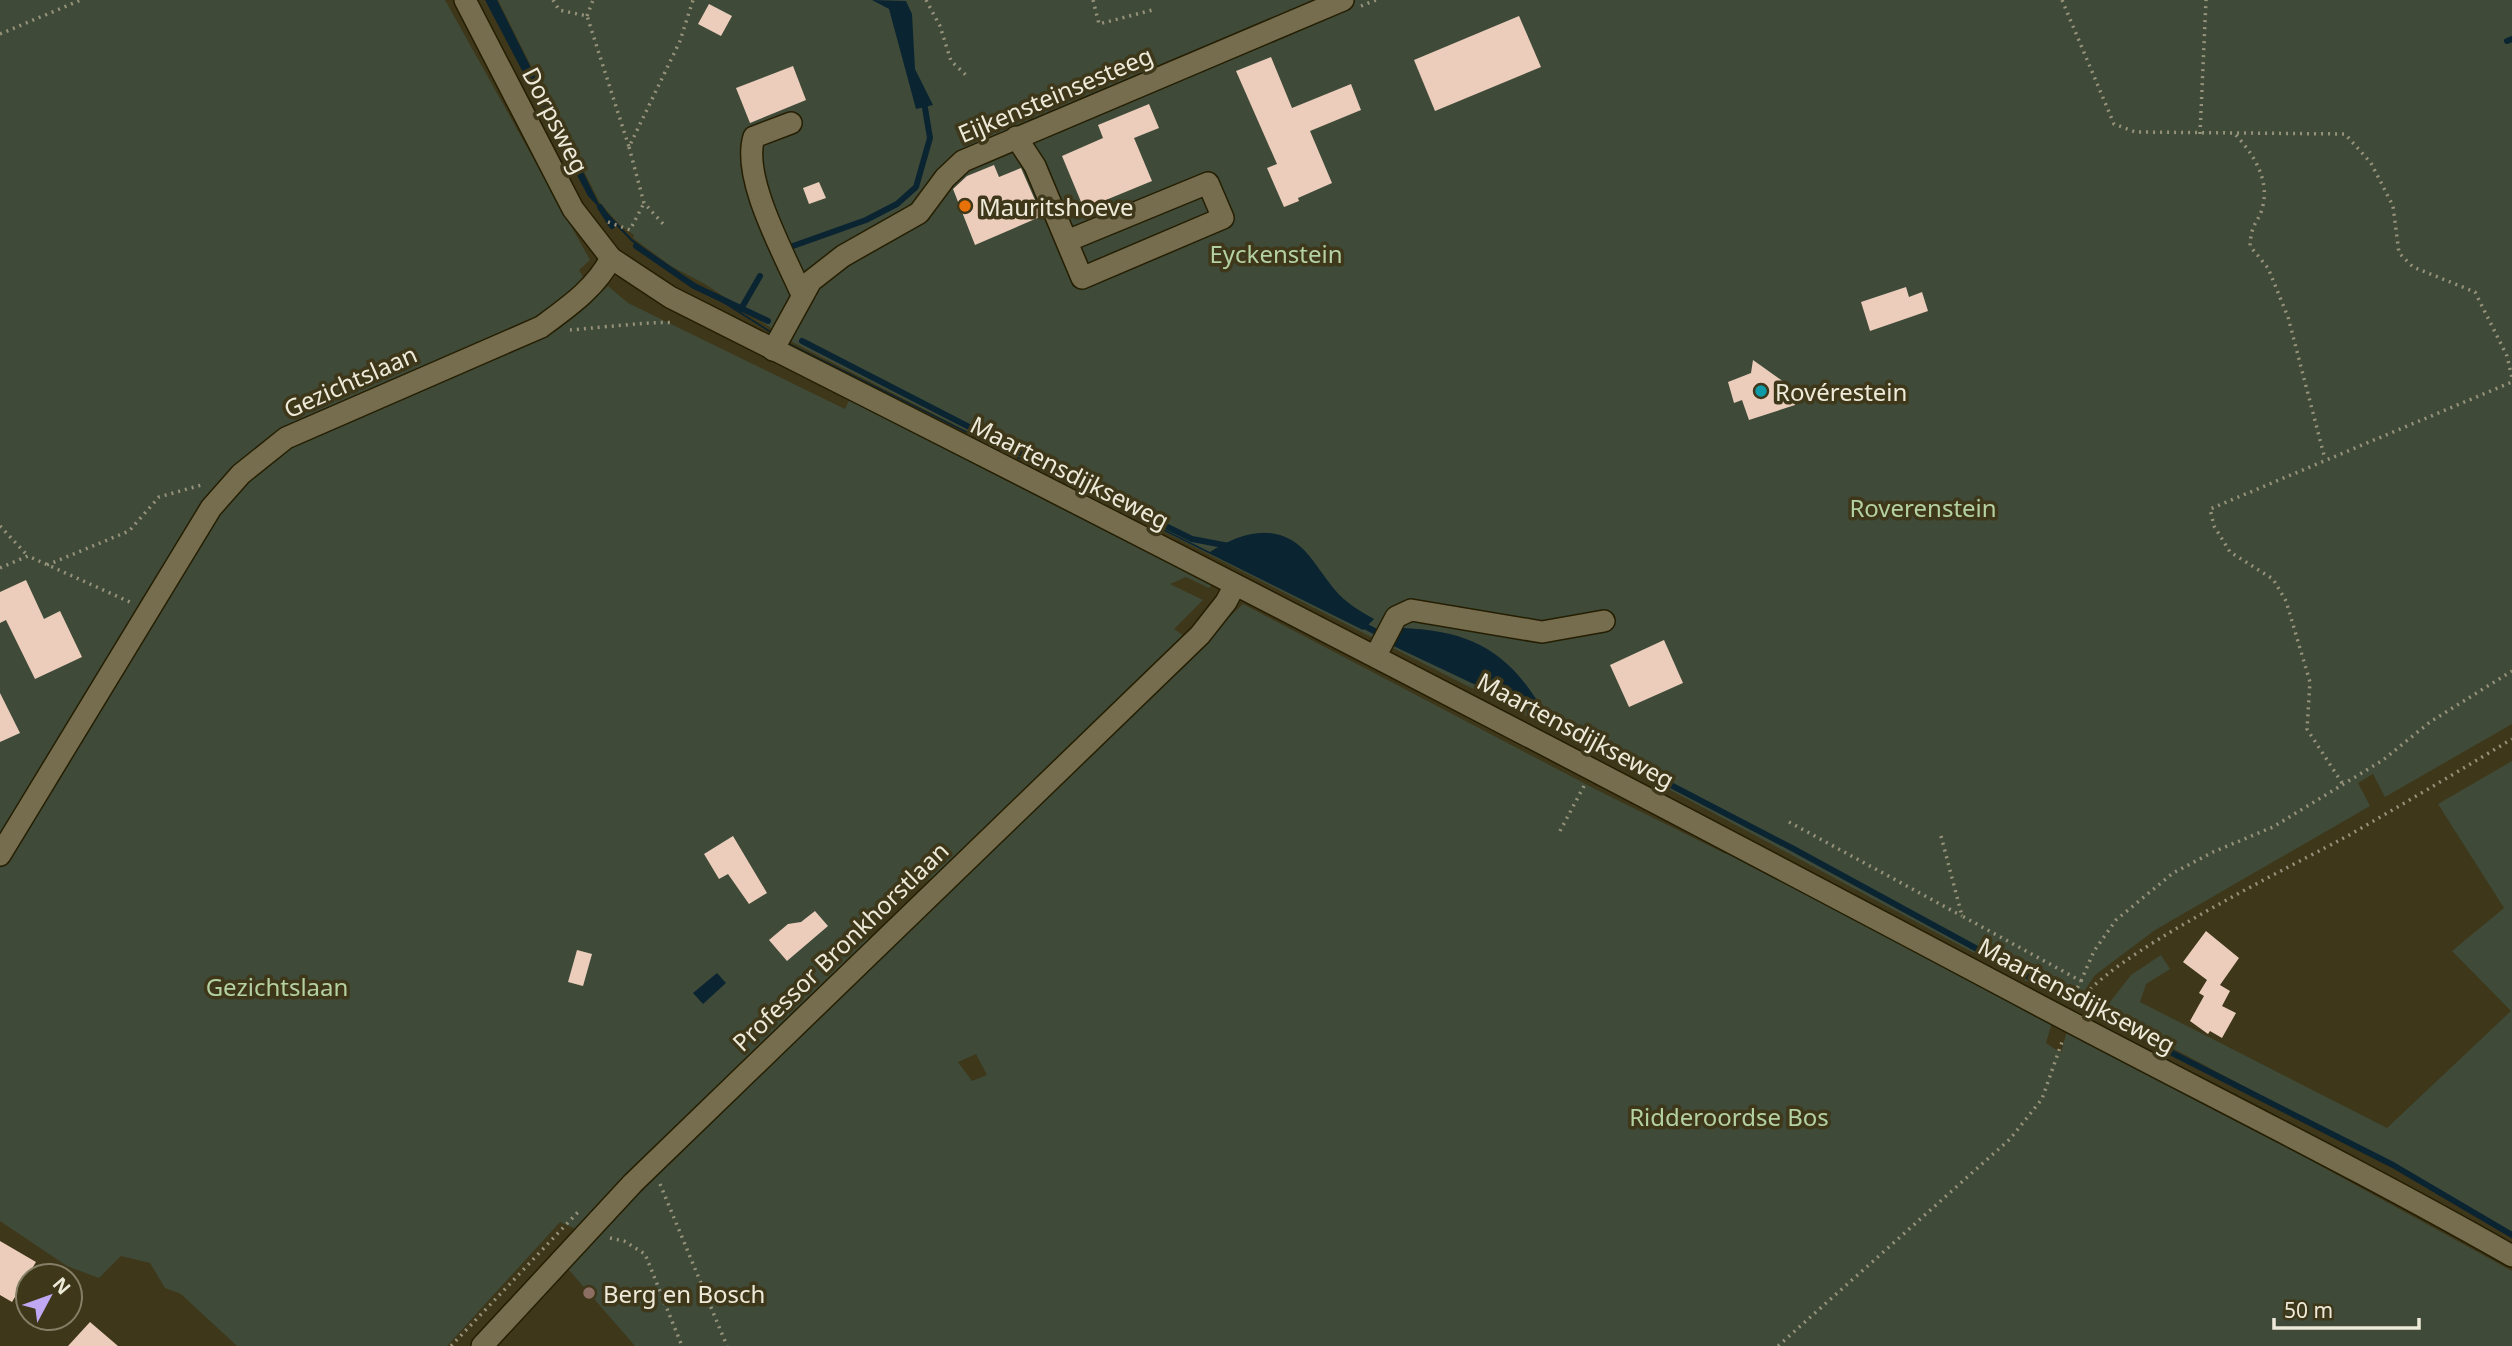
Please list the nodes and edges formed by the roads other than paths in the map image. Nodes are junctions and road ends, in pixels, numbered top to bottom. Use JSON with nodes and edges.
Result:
{"nodes":[{"id":1,"x":465,"y":0,"type":"edge"},
{"id":2,"x":1343,"y":0,"type":"edge"},
{"id":3,"x":791,"y":123,"type":"dead end"},
{"id":4,"x":1016,"y":137,"type":"junction"},
{"id":5,"x":1067,"y":241,"type":"junction"},
{"id":6,"x":611,"y":258,"type":"junction"},
{"id":7,"x":802,"y":295,"type":"junction"},
{"id":8,"x":773,"y":350,"type":"junction"},
{"id":9,"x":1235,"y":585,"type":"junction"},
{"id":10,"x":1604,"y":621,"type":"dead end"},
{"id":11,"x":1376,"y":655,"type":"junction"},
{"id":12,"x":0,"y":855,"type":"edge"},
{"id":13,"x":2512,"y":1256,"type":"edge"},
{"id":14,"x":482,"y":1346,"type":"edge"}],
"edges":[{"from":1,"to":6,"type":"street","name":"Dorpsweg"},
{"from":2,"to":4,"type":"street","name":"Eijkensteinsesteeg"},
{"from":3,"to":7,"type":"street"},
{"from":4,"to":5,"type":"street"},
{"from":4,"to":7,"type":"street","name":"Eijkensteinsesteeg"},
{"from":5,"to":5,"type":"street"},
{"from":6,"to":8,"type":"street","name":"Maartensdijkseweg"},
{"from":6,"to":12,"type":"street","name":"Gezichtslaan"},
{"from":7,"to":8,"type":"street","name":"Eijkensteinsesteeg"},
{"from":8,"to":9,"type":"street","name":"Maartensdijkseweg"},
{"from":9,"to":11,"type":"street","name":"Maartensdijkseweg"},
{"from":9,"to":14,"type":"street","name":"Professor Bronkhorstlaan"},
{"from":10,"to":11,"type":"street"},
{"from":11,"to":13,"type":"street","name":"Maartensdijkseweg"}]}
